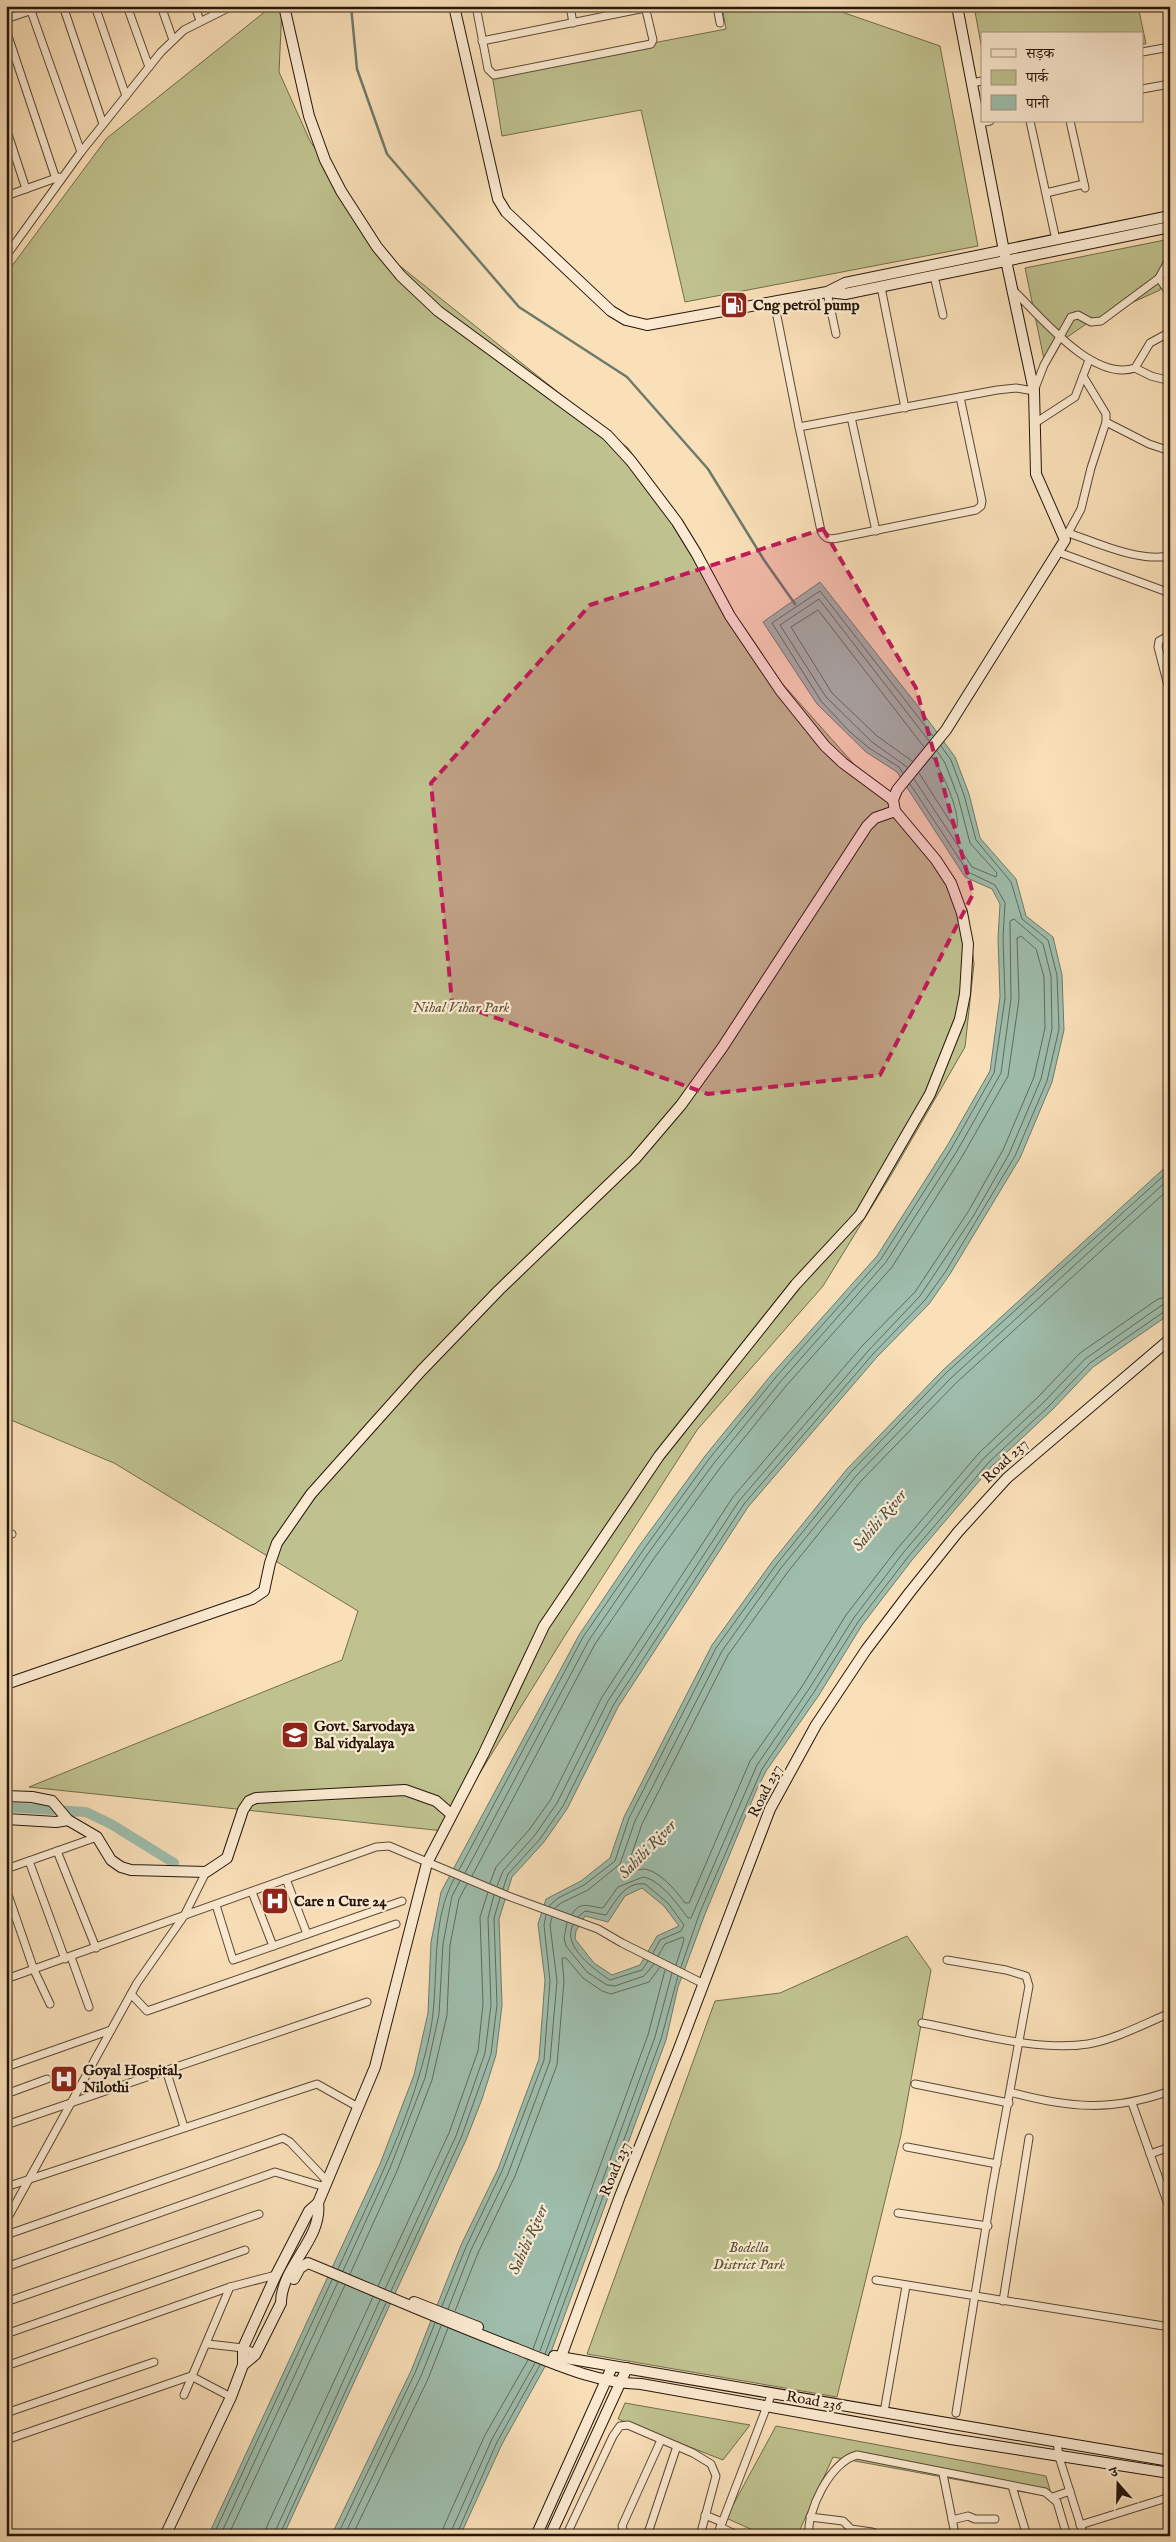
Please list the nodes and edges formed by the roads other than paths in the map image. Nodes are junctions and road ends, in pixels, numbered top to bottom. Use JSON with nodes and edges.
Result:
{"nodes":[{"id":1,"x":44,"y":6,"type":"edge"},
{"id":2,"x":63,"y":6,"type":"edge"},
{"id":3,"x":95,"y":6,"type":"edge"},
{"id":4,"x":127,"y":6,"type":"edge"},
{"id":5,"x":161,"y":6,"type":"edge"},
{"id":6,"x":195,"y":6,"type":"edge"},
{"id":7,"x":284,"y":6,"type":"edge"},
{"id":8,"x":454,"y":6,"type":"edge"},
{"id":9,"x":476,"y":6,"type":"edge"},
{"id":10,"x":570,"y":6,"type":"edge"},
{"id":11,"x":606,"y":6,"type":"edge"},
{"id":12,"x":717,"y":6,"type":"edge"},
{"id":13,"x":957,"y":6,"type":"edge"},
{"id":14,"x":229,"y":7,"type":"edge"},
{"id":15,"x":645,"y":7,"type":"edge"},
{"id":16,"x":31,"y":11,"type":"junction"},
{"id":17,"x":608,"y":16,"type":"junction"},
{"id":18,"x":6,"y":19,"type":"edge"},
{"id":19,"x":200,"y":21,"type":"junction"},
{"id":20,"x":573,"y":23,"type":"junction"},
{"id":21,"x":720,"y":23,"type":"dead end"},
{"id":22,"x":6,"y":30,"type":"edge"},
{"id":23,"x":173,"y":40,"type":"junction"},
{"id":24,"x":482,"y":41,"type":"junction"},
{"id":25,"x":1170,"y":47,"type":"edge"},
{"id":26,"x":1144,"y":52,"type":"edge"},
{"id":27,"x":149,"y":67,"type":"junction"},
{"id":28,"x":977,"y":82,"type":"edge"},
{"id":29,"x":1170,"y":84,"type":"edge"},
{"id":30,"x":1144,"y":89,"type":"edge"},
{"id":31,"x":126,"y":96,"type":"junction"},
{"id":32,"x":981,"y":102,"type":"edge"},
{"id":33,"x":985,"y":122,"type":"edge"},
{"id":34,"x":1030,"y":122,"type":"edge"},
{"id":35,"x":1070,"y":122,"type":"edge"},
{"id":36,"x":103,"y":124,"type":"junction"},
{"id":37,"x":6,"y":128,"type":"edge"},
{"id":38,"x":81,"y":152,"type":"junction"},
{"id":39,"x":66,"y":175,"type":"junction"},
{"id":40,"x":56,"y":178,"type":"junction"},
{"id":41,"x":26,"y":189,"type":"junction"},
{"id":42,"x":1046,"y":193,"type":"junction"},
{"id":43,"x":6,"y":196,"type":"edge"},
{"id":44,"x":1170,"y":216,"type":"edge"},
{"id":45,"x":1170,"y":227,"type":"edge"},
{"id":46,"x":1056,"y":240,"type":"junction"},
{"id":47,"x":6,"y":256,"type":"edge"},
{"id":48,"x":1006,"y":256,"type":"junction"},
{"id":49,"x":1170,"y":258,"type":"edge"},
{"id":50,"x":934,"y":276,"type":"junction"},
{"id":51,"x":1159,"y":278,"type":"junction"},
{"id":52,"x":880,"y":288,"type":"junction"},
{"id":53,"x":827,"y":292,"type":"junction"},
{"id":54,"x":1014,"y":292,"type":"junction"},
{"id":55,"x":1170,"y":294,"type":"edge"},
{"id":56,"x":774,"y":301,"type":"junction"},
{"id":57,"x":943,"y":315,"type":"dead end"},
{"id":58,"x":1170,"y":332,"type":"edge"},
{"id":59,"x":836,"y":334,"type":"dead end"},
{"id":60,"x":1061,"y":336,"type":"junction"},
{"id":61,"x":1089,"y":360,"type":"junction"},
{"id":62,"x":1135,"y":368,"type":"junction"},
{"id":63,"x":1083,"y":376,"type":"junction"},
{"id":64,"x":1170,"y":381,"type":"edge"},
{"id":65,"x":1034,"y":391,"type":"junction"},
{"id":66,"x":960,"y":397,"type":"junction"},
{"id":67,"x":905,"y":408,"type":"junction"},
{"id":68,"x":852,"y":417,"type":"junction"},
{"id":69,"x":1106,"y":422,"type":"junction"},
{"id":70,"x":1035,"y":423,"type":"junction"},
{"id":71,"x":799,"y":427,"type":"junction"},
{"id":72,"x":1170,"y":451,"type":"edge"},
{"id":73,"x":876,"y":531,"type":"junction"},
{"id":74,"x":1066,"y":537,"type":"junction"},
{"id":75,"x":1058,"y":552,"type":"junction"},
{"id":76,"x":1170,"y":556,"type":"edge"},
{"id":77,"x":1170,"y":593,"type":"edge"},
{"id":78,"x":1170,"y":635,"type":"edge"},
{"id":79,"x":1170,"y":693,"type":"edge"},
{"id":80,"x":895,"y":795,"type":"junction"},
{"id":81,"x":895,"y":811,"type":"junction"},
{"id":82,"x":1170,"y":1339,"type":"edge"},
{"id":83,"x":6,"y":1684,"type":"edge"},
{"id":84,"x":6,"y":1796,"type":"edge"},
{"id":85,"x":451,"y":1814,"type":"junction"},
{"id":86,"x":66,"y":1818,"type":"junction"},
{"id":87,"x":6,"y":1819,"type":"edge"},
{"id":88,"x":97,"y":1837,"type":"junction"},
{"id":89,"x":57,"y":1851,"type":"junction"},
{"id":90,"x":28,"y":1861,"type":"junction"},
{"id":91,"x":427,"y":1863,"type":"junction"},
{"id":92,"x":6,"y":1869,"type":"edge"},
{"id":93,"x":206,"y":1872,"type":"junction"},
{"id":94,"x":286,"y":1879,"type":"junction"},
{"id":95,"x":6,"y":1889,"type":"edge"},
{"id":96,"x":252,"y":1892,"type":"junction"},
{"id":97,"x":402,"y":1901,"type":"dead end"},
{"id":98,"x":216,"y":1905,"type":"junction"},
{"id":99,"x":184,"y":1916,"type":"junction"},
{"id":100,"x":396,"y":1924,"type":"dead end"},
{"id":101,"x":307,"y":1934,"type":"junction"},
{"id":102,"x":273,"y":1946,"type":"junction"},
{"id":103,"x":96,"y":1948,"type":"junction"},
{"id":104,"x":68,"y":1958,"type":"junction"},
{"id":105,"x":947,"y":1960,"type":"dead end"},
{"id":106,"x":34,"y":1970,"type":"junction"},
{"id":107,"x":6,"y":1979,"type":"edge"},
{"id":108,"x":704,"y":1984,"type":"junction"},
{"id":109,"x":131,"y":1994,"type":"junction"},
{"id":110,"x":367,"y":2002,"type":"dead end"},
{"id":111,"x":50,"y":2004,"type":"dead end"},
{"id":112,"x":89,"y":2007,"type":"dead end"},
{"id":113,"x":1170,"y":2013,"type":"edge"},
{"id":114,"x":922,"y":2023,"type":"dead end"},
{"id":115,"x":112,"y":2030,"type":"junction"},
{"id":116,"x":1021,"y":2041,"type":"junction"},
{"id":117,"x":6,"y":2067,"type":"edge"},
{"id":118,"x":166,"y":2070,"type":"junction"},
{"id":119,"x":47,"y":2079,"type":"dead end"},
{"id":120,"x":915,"y":2084,"type":"dead end"},
{"id":121,"x":1170,"y":2091,"type":"edge"},
{"id":122,"x":1010,"y":2092,"type":"junction"},
{"id":123,"x":6,"y":2094,"type":"edge"},
{"id":124,"x":72,"y":2102,"type":"junction"},
{"id":125,"x":1009,"y":2102,"type":"junction"},
{"id":126,"x":1132,"y":2102,"type":"junction"},
{"id":127,"x":358,"y":2107,"type":"junction"},
{"id":128,"x":6,"y":2125,"type":"edge"},
{"id":129,"x":184,"y":2127,"type":"junction"},
{"id":130,"x":1029,"y":2138,"type":"dead end"},
{"id":131,"x":907,"y":2147,"type":"dead end"},
{"id":132,"x":1170,"y":2147,"type":"edge"},
{"id":133,"x":1150,"y":2154,"type":"junction"},
{"id":134,"x":997,"y":2164,"type":"junction"},
{"id":135,"x":30,"y":2179,"type":"junction"},
{"id":136,"x":326,"y":2184,"type":"junction"},
{"id":137,"x":6,"y":2187,"type":"edge"},
{"id":138,"x":1170,"y":2210,"type":"edge"},
{"id":139,"x":898,"y":2213,"type":"dead end"},
{"id":140,"x":259,"y":2214,"type":"dead end"},
{"id":141,"x":6,"y":2222,"type":"edge"},
{"id":142,"x":988,"y":2226,"type":"junction"},
{"id":143,"x":6,"y":2235,"type":"edge"},
{"id":144,"x":245,"y":2250,"type":"dead end"},
{"id":145,"x":292,"y":2256,"type":"junction"},
{"id":146,"x":308,"y":2261,"type":"junction"},
{"id":147,"x":6,"y":2268,"type":"edge"},
{"id":148,"x":276,"y":2275,"type":"junction"},
{"id":149,"x":876,"y":2280,"type":"dead end"},
{"id":150,"x":906,"y":2286,"type":"junction"},
{"id":151,"x":230,"y":2287,"type":"junction"},
{"id":152,"x":976,"y":2297,"type":"junction"},
{"id":153,"x":1003,"y":2301,"type":"junction"},
{"id":154,"x":6,"y":2302,"type":"edge"},
{"id":155,"x":280,"y":2303,"type":"junction"},
{"id":156,"x":1170,"y":2327,"type":"edge"},
{"id":157,"x":6,"y":2334,"type":"edge"},
{"id":158,"x":208,"y":2344,"type":"junction"},
{"id":159,"x":243,"y":2348,"type":"junction"},
{"id":160,"x":256,"y":2353,"type":"junction"},
{"id":161,"x":556,"y":2360,"type":"junction"},
{"id":162,"x":154,"y":2362,"type":"dead end"},
{"id":163,"x":244,"y":2365,"type":"junction"},
{"id":164,"x":6,"y":2366,"type":"edge"},
{"id":165,"x":612,"y":2366,"type":"junction"},
{"id":166,"x":627,"y":2368,"type":"junction"},
{"id":167,"x":191,"y":2376,"type":"junction"},
{"id":168,"x":606,"y":2381,"type":"junction"},
{"id":169,"x":620,"y":2384,"type":"junction"},
{"id":170,"x":772,"y":2393,"type":"junction"},
{"id":171,"x":184,"y":2395,"type":"dead end"},
{"id":172,"x":231,"y":2397,"type":"junction"},
{"id":173,"x":765,"y":2408,"type":"junction"},
{"id":174,"x":884,"y":2412,"type":"junction"},
{"id":175,"x":6,"y":2413,"type":"edge"},
{"id":176,"x":956,"y":2414,"type":"dead end"},
{"id":177,"x":6,"y":2440,"type":"edge"},
{"id":178,"x":661,"y":2440,"type":"junction"},
{"id":179,"x":1057,"y":2441,"type":"junction"},
{"id":180,"x":677,"y":2446,"type":"junction"},
{"id":181,"x":1059,"y":2457,"type":"junction"},
{"id":182,"x":1170,"y":2461,"type":"edge"},
{"id":183,"x":943,"y":2474,"type":"junction"},
{"id":184,"x":1170,"y":2474,"type":"edge"},
{"id":185,"x":1012,"y":2486,"type":"junction"},
{"id":186,"x":1070,"y":2491,"type":"junction"},
{"id":187,"x":1053,"y":2497,"type":"junction"},
{"id":188,"x":1170,"y":2497,"type":"edge"},
{"id":189,"x":705,"y":2515,"type":"junction"},
{"id":190,"x":810,"y":2518,"type":"junction"},
{"id":191,"x":995,"y":2519,"type":"dead end"},
{"id":192,"x":952,"y":2520,"type":"junction"},
{"id":193,"x":721,"y":2524,"type":"junction"},
{"id":194,"x":1080,"y":2525,"type":"junction"},
{"id":195,"x":955,"y":2534,"type":"dead end"},
{"id":196,"x":165,"y":2536,"type":"edge"},
{"id":197,"x":536,"y":2536,"type":"edge"},
{"id":198,"x":550,"y":2536,"type":"edge"},
{"id":199,"x":566,"y":2536,"type":"edge"},
{"id":200,"x":624,"y":2536,"type":"edge"},
{"id":201,"x":647,"y":2536,"type":"edge"},
{"id":202,"x":700,"y":2536,"type":"edge"},
{"id":203,"x":717,"y":2536,"type":"edge"},
{"id":204,"x":739,"y":2536,"type":"edge"},
{"id":205,"x":809,"y":2536,"type":"edge"},
{"id":206,"x":879,"y":2536,"type":"edge"},
{"id":207,"x":1027,"y":2536,"type":"edge"},
{"id":208,"x":1067,"y":2536,"type":"edge"},
{"id":209,"x":1084,"y":2536,"type":"edge"}],
"edges":[{"from":1,"to":16,"type":"street"},
{"from":2,"to":36,"type":"street"},
{"from":3,"to":31,"type":"street"},
{"from":4,"to":27,"type":"street"},
{"from":5,"to":23,"type":"street"},
{"from":6,"to":19,"type":"street"},
{"from":7,"to":80,"type":"street"},
{"from":8,"to":56,"type":"street"},
{"from":9,"to":24,"type":"street"},
{"from":10,"to":20,"type":"street"},
{"from":11,"to":17,"type":"street"},
{"from":12,"to":21,"type":"street"},
{"from":13,"to":28,"type":"street"},
{"from":14,"to":19,"type":"street"},
{"from":15,"to":17,"type":"street"},
{"from":15,"to":24,"type":"street"},
{"from":16,"to":18,"type":"street"},
{"from":16,"to":38,"type":"street"},
{"from":17,"to":20,"type":"street"},
{"from":19,"to":23,"type":"street"},
{"from":20,"to":24,"type":"street"},
{"from":22,"to":40,"type":"street"},
{"from":23,"to":27,"type":"street"},
{"from":25,"to":26,"type":"street"},
{"from":27,"to":31,"type":"street"},
{"from":28,"to":32,"type":"street"},
{"from":29,"to":30,"type":"street"},
{"from":31,"to":36,"type":"street"},
{"from":33,"to":48,"type":"street"},
{"from":34,"to":42,"type":"street"},
{"from":35,"to":42,"type":"street"},
{"from":36,"to":38,"type":"street"},
{"from":37,"to":41,"type":"street"},
{"from":38,"to":39,"type":"street"},
{"from":39,"to":40,"type":"street"},
{"from":39,"to":47,"type":"street"},
{"from":40,"to":41,"type":"street"},
{"from":41,"to":43,"type":"street"},
{"from":42,"to":46,"type":"street"},
{"from":44,"to":46,"type":"street"},
{"from":45,"to":48,"type":"street"},
{"from":46,"to":48,"type":"street"},
{"from":48,"to":50,"type":"street"},
{"from":48,"to":53,"type":"street"},
{"from":48,"to":54,"type":"street"},
{"from":49,"to":51,"type":"street"},
{"from":50,"to":52,"type":"street"},
{"from":50,"to":57,"type":"street"},
{"from":51,"to":55,"type":"street"},
{"from":51,"to":60,"type":"street"},
{"from":52,"to":53,"type":"street"},
{"from":52,"to":67,"type":"street"},
{"from":53,"to":56,"type":"street"},
{"from":53,"to":59,"type":"street"},
{"from":54,"to":60,"type":"street"},
{"from":54,"to":65,"type":"street"},
{"from":56,"to":71,"type":"street"},
{"from":58,"to":62,"type":"street"},
{"from":60,"to":61,"type":"street"},
{"from":60,"to":65,"type":"street"},
{"from":61,"to":62,"type":"street"},
{"from":61,"to":63,"type":"street"},
{"from":62,"to":64,"type":"street"},
{"from":63,"to":69,"type":"street"},
{"from":63,"to":70,"type":"street"},
{"from":65,"to":66,"type":"street"},
{"from":65,"to":70,"type":"street"},
{"from":66,"to":67,"type":"street"},
{"from":66,"to":73,"type":"street"},
{"from":67,"to":68,"type":"street"},
{"from":68,"to":71,"type":"street"},
{"from":68,"to":73,"type":"street"},
{"from":69,"to":72,"type":"street"},
{"from":69,"to":74,"type":"street"},
{"from":70,"to":74,"type":"street"},
{"from":71,"to":73,"type":"street"},
{"from":74,"to":75,"type":"street"},
{"from":74,"to":76,"type":"street"},
{"from":75,"to":77,"type":"street"},
{"from":75,"to":80,"type":"street"},
{"from":78,"to":79,"type":"street"},
{"from":80,"to":81,"type":"street"},
{"from":81,"to":83,"type":"street"},
{"from":81,"to":85,"type":"street"},
{"from":82,"to":108,"type":"street","name":"Road 237"},
{"from":84,"to":86,"type":"street"},
{"from":85,"to":91,"type":"street"},
{"from":85,"to":93,"type":"street"},
{"from":86,"to":87,"type":"street"},
{"from":86,"to":88,"type":"street"},
{"from":88,"to":89,"type":"street"},
{"from":88,"to":93,"type":"street"},
{"from":89,"to":90,"type":"street"},
{"from":89,"to":103,"type":"street"},
{"from":90,"to":92,"type":"street"},
{"from":90,"to":104,"type":"street"},
{"from":91,"to":94,"type":"street"},
{"from":91,"to":108,"type":"street"},
{"from":91,"to":127,"type":"street"},
{"from":93,"to":99,"type":"street"},
{"from":94,"to":96,"type":"street"},
{"from":94,"to":101,"type":"street"},
{"from":95,"to":106,"type":"street"},
{"from":96,"to":98,"type":"street"},
{"from":96,"to":102,"type":"street"},
{"from":97,"to":101,"type":"street"},
{"from":98,"to":99,"type":"street"},
{"from":98,"to":102,"type":"street"},
{"from":99,"to":103,"type":"street"},
{"from":99,"to":109,"type":"street"},
{"from":100,"to":109,"type":"street"},
{"from":101,"to":102,"type":"street"},
{"from":103,"to":104,"type":"street"},
{"from":104,"to":106,"type":"street"},
{"from":104,"to":112,"type":"street"},
{"from":105,"to":116,"type":"street"},
{"from":106,"to":107,"type":"street"},
{"from":106,"to":111,"type":"street"},
{"from":108,"to":161,"type":"street","name":"Road 237"},
{"from":109,"to":115,"type":"street"},
{"from":110,"to":118,"type":"street"},
{"from":113,"to":116,"type":"street"},
{"from":114,"to":116,"type":"street"},
{"from":115,"to":117,"type":"street"},
{"from":115,"to":124,"type":"street"},
{"from":116,"to":122,"type":"street"},
{"from":118,"to":124,"type":"street"},
{"from":118,"to":129,"type":"street"},
{"from":119,"to":123,"type":"street"},
{"from":120,"to":125,"type":"street"},
{"from":121,"to":126,"type":"street"},
{"from":122,"to":125,"type":"street"},
{"from":122,"to":126,"type":"street"},
{"from":124,"to":128,"type":"street"},
{"from":124,"to":135,"type":"street"},
{"from":125,"to":134,"type":"street"},
{"from":126,"to":133,"type":"street"},
{"from":127,"to":129,"type":"street"},
{"from":127,"to":136,"type":"street"},
{"from":129,"to":135,"type":"street"},
{"from":130,"to":153,"type":"street"},
{"from":131,"to":134,"type":"street"},
{"from":132,"to":133,"type":"street"},
{"from":133,"to":138,"type":"street"},
{"from":134,"to":142,"type":"street"},
{"from":135,"to":137,"type":"street"},
{"from":135,"to":141,"type":"street"},
{"from":136,"to":143,"type":"street"},
{"from":136,"to":145,"type":"street"},
{"from":136,"to":147,"type":"street"},
{"from":139,"to":142,"type":"street"},
{"from":140,"to":154,"type":"street"},
{"from":142,"to":152,"type":"street"},
{"from":144,"to":157,"type":"street"},
{"from":145,"to":146,"type":"street"},
{"from":145,"to":148,"type":"street"},
{"from":145,"to":155,"type":"street"},
{"from":146,"to":155,"type":"street"},
{"from":146,"to":161,"type":"street"},
{"from":148,"to":151,"type":"street"},
{"from":148,"to":159,"type":"street"},
{"from":149,"to":150,"type":"street"},
{"from":150,"to":152,"type":"street"},
{"from":150,"to":174,"type":"street"},
{"from":151,"to":158,"type":"street"},
{"from":151,"to":164,"type":"street"},
{"from":152,"to":153,"type":"street"},
{"from":152,"to":176,"type":"street"},
{"from":153,"to":156,"type":"street"},
{"from":155,"to":160,"type":"street"},
{"from":158,"to":159,"type":"street"},
{"from":158,"to":167,"type":"street"},
{"from":159,"to":160,"type":"street"},
{"from":159,"to":163,"type":"street"},
{"from":160,"to":163,"type":"street"},
{"from":161,"to":165,"type":"street"},
{"from":161,"to":168,"type":"street","name":"Road 236"},
{"from":162,"to":175,"type":"street"},
{"from":163,"to":172,"type":"street"},
{"from":165,"to":166,"type":"street"},
{"from":165,"to":168,"type":"street"},
{"from":166,"to":169,"type":"street"},
{"from":166,"to":170,"type":"street"},
{"from":167,"to":171,"type":"street"},
{"from":167,"to":172,"type":"street"},
{"from":167,"to":177,"type":"street"},
{"from":168,"to":169,"type":"street","name":"Road 236"},
{"from":168,"to":197,"type":"street"},
{"from":169,"to":173,"type":"street","name":"Road 236"},
{"from":169,"to":198,"type":"street"},
{"from":170,"to":173,"type":"street"},
{"from":170,"to":174,"type":"street"},
{"from":172,"to":196,"type":"street"},
{"from":173,"to":181,"type":"street","name":"Road 236"},
{"from":173,"to":193,"type":"street"},
{"from":174,"to":179,"type":"street"},
{"from":178,"to":180,"type":"street"},
{"from":178,"to":199,"type":"street"},
{"from":178,"to":200,"type":"street"},
{"from":179,"to":181,"type":"street"},
{"from":179,"to":182,"type":"street"},
{"from":180,"to":189,"type":"street"},
{"from":180,"to":201,"type":"street"},
{"from":181,"to":184,"type":"street","name":"Road 236"},
{"from":181,"to":186,"type":"street"},
{"from":183,"to":185,"type":"street"},
{"from":183,"to":190,"type":"street"},
{"from":183,"to":192,"type":"street"},
{"from":185,"to":187,"type":"street"},
{"from":185,"to":207,"type":"street"},
{"from":186,"to":187,"type":"street"},
{"from":186,"to":194,"type":"street"},
{"from":187,"to":208,"type":"street"},
{"from":188,"to":194,"type":"street"},
{"from":189,"to":193,"type":"street"},
{"from":189,"to":202,"type":"street"},
{"from":190,"to":205,"type":"street"},
{"from":190,"to":206,"type":"street"},
{"from":191,"to":192,"type":"street"},
{"from":192,"to":195,"type":"street"},
{"from":193,"to":203,"type":"street"},
{"from":193,"to":204,"type":"street"},
{"from":194,"to":209,"type":"street"}]}
